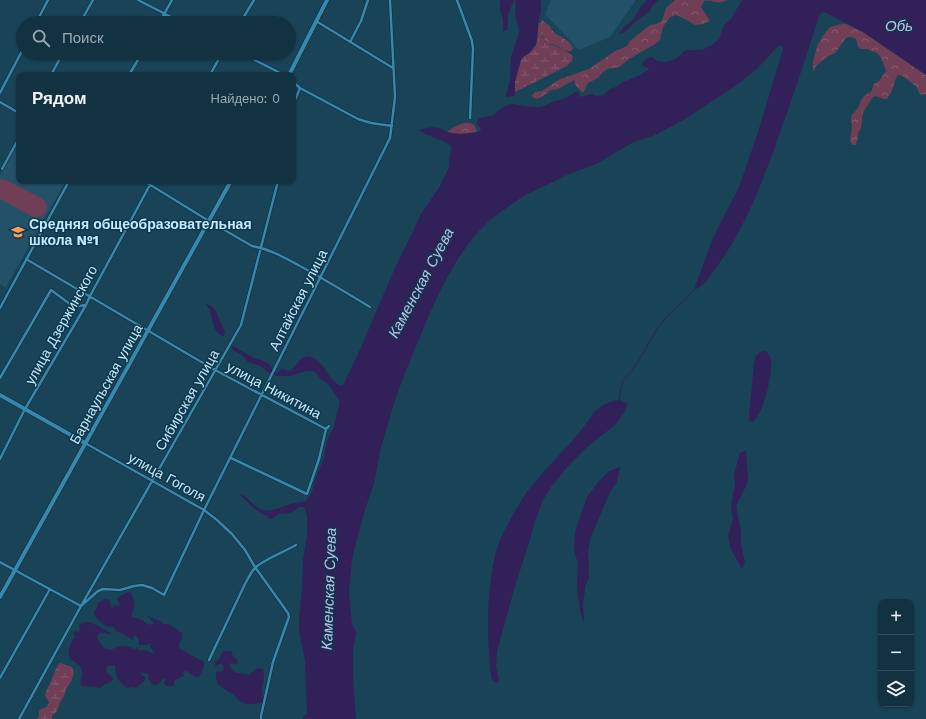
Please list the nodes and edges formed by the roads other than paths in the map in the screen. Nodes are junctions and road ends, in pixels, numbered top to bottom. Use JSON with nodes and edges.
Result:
{"nodes":[{"id":1,"x":48,"y":0,"type":"edge"},
{"id":2,"x":93,"y":0,"type":"edge"},
{"id":3,"x":138,"y":0,"type":"edge"},
{"id":4,"x":172,"y":0,"type":"edge"},
{"id":5,"x":254,"y":0,"type":"edge"},
{"id":6,"x":327,"y":0,"type":"edge"},
{"id":7,"x":368,"y":0,"type":"edge"},
{"id":8,"x":390,"y":0,"type":"edge"},
{"id":9,"x":457,"y":0,"type":"edge"},
{"id":10,"x":164,"y":14,"type":"junction"},
{"id":11,"x":40,"y":16,"type":"edge"},
{"id":12,"x":84,"y":16,"type":"edge"},
{"id":13,"x":168,"y":16,"type":"edge"},
{"id":14,"x":244,"y":16,"type":"edge"},
{"id":15,"x":316,"y":21,"type":"junction"},
{"id":16,"x":350,"y":42,"type":"junction"},
{"id":17,"x":17,"y":60,"type":"edge"},
{"id":18,"x":59,"y":60,"type":"edge"},
{"id":19,"x":138,"y":60,"type":"edge"},
{"id":20,"x":218,"y":60,"type":"edge"},
{"id":21,"x":255,"y":60,"type":"edge"},
{"id":22,"x":393,"y":68,"type":"junction"},
{"id":23,"x":52,"y":72,"type":"edge"},
{"id":24,"x":131,"y":72,"type":"edge"},
{"id":25,"x":212,"y":72,"type":"edge"},
{"id":26,"x":278,"y":72,"type":"edge"},
{"id":27,"x":290,"y":72,"type":"edge"},
{"id":28,"x":296,"y":85,"type":"edge"},
{"id":29,"x":300,"y":88,"type":"junction"},
{"id":30,"x":0,"y":93,"type":"edge"},
{"id":31,"x":296,"y":98,"type":"edge"},
{"id":32,"x":0,"y":102,"type":"edge"},
{"id":33,"x":16,"y":111,"type":"edge"},
{"id":34,"x":470,"y":118,"type":"dead end"},
{"id":35,"x":392,"y":126,"type":"junction"},
{"id":36,"x":16,"y":143,"type":"edge"},
{"id":37,"x":2,"y":169,"type":"dead end"},
{"id":38,"x":68,"y":184,"type":"edge"},
{"id":39,"x":150,"y":184,"type":"edge"},
{"id":40,"x":153,"y":184,"type":"edge"},
{"id":41,"x":228,"y":184,"type":"edge"},
{"id":42,"x":277,"y":184,"type":"edge"},
{"id":43,"x":209,"y":221,"type":"junction"},
{"id":44,"x":260,"y":248,"type":"junction"},
{"id":45,"x":26,"y":259,"type":"junction"},
{"id":46,"x":321,"y":278,"type":"junction"},
{"id":47,"x":90,"y":296,"type":"junction"},
{"id":48,"x":86,"y":305,"type":"junction"},
{"id":49,"x":370,"y":307,"type":"dead end"},
{"id":50,"x":0,"y":308,"type":"edge"},
{"id":51,"x":148,"y":331,"type":"junction"},
{"id":52,"x":215,"y":370,"type":"junction"},
{"id":53,"x":0,"y":378,"type":"edge"},
{"id":54,"x":0,"y":395,"type":"edge"},
{"id":55,"x":262,"y":395,"type":"junction"},
{"id":56,"x":25,"y":409,"type":"junction"},
{"id":57,"x":328,"y":426,"type":"dead end"},
{"id":58,"x":326,"y":429,"type":"junction"},
{"id":59,"x":85,"y":443,"type":"junction"},
{"id":60,"x":231,"y":458,"type":"junction"},
{"id":61,"x":0,"y":459,"type":"edge"},
{"id":62,"x":152,"y":481,"type":"junction"},
{"id":63,"x":204,"y":510,"type":"junction"},
{"id":64,"x":296,"y":545,"type":"dead end"},
{"id":65,"x":0,"y":562,"type":"edge"},
{"id":66,"x":255,"y":567,"type":"junction"},
{"id":67,"x":15,"y":570,"type":"junction"},
{"id":68,"x":50,"y":589,"type":"junction"},
{"id":69,"x":0,"y":597,"type":"edge"},
{"id":70,"x":81,"y":606,"type":"junction"},
{"id":71,"x":209,"y":660,"type":"dead end"},
{"id":72,"x":0,"y":678,"type":"edge"},
{"id":73,"x":19,"y":719,"type":"edge"},
{"id":74,"x":261,"y":719,"type":"edge"}],
"edges":[{"from":1,"to":11,"type":"street"},
{"from":2,"to":12,"type":"street"},
{"from":3,"to":10,"type":"street"},
{"from":4,"to":10,"type":"street"},
{"from":5,"to":14,"type":"street"},
{"from":6,"to":15,"type":"street"},
{"from":7,"to":16,"type":"street"},
{"from":8,"to":22,"type":"street","name":"Алтайская улица"},
{"from":9,"to":34,"type":"street"},
{"from":10,"to":13,"type":"street"},
{"from":15,"to":16,"type":"street"},
{"from":15,"to":27,"type":"street"},
{"from":16,"to":22,"type":"street"},
{"from":17,"to":30,"type":"street"},
{"from":18,"to":23,"type":"street"},
{"from":19,"to":24,"type":"street"},
{"from":20,"to":25,"type":"street"},
{"from":21,"to":26,"type":"street"},
{"from":22,"to":35,"type":"street","name":"Алтайская улица"},
{"from":28,"to":29,"type":"street"},
{"from":29,"to":31,"type":"street"},
{"from":29,"to":35,"type":"street"},
{"from":32,"to":33,"type":"street"},
{"from":35,"to":46,"type":"street","name":"Алтайская улица"},
{"from":36,"to":37,"type":"street"},
{"from":38,"to":45,"type":"street"},
{"from":39,"to":47,"type":"street","name":"улица Дзержинского"},
{"from":40,"to":43,"type":"street"},
{"from":41,"to":43,"type":"street","name":"Барнаульская улица"},
{"from":42,"to":44,"type":"street","name":"Сибирская улица"},
{"from":43,"to":44,"type":"street"},
{"from":43,"to":51,"type":"street","name":"Барнаульская улица"},
{"from":44,"to":46,"type":"street"},
{"from":44,"to":52,"type":"street","name":"Сибирская улица"},
{"from":45,"to":47,"type":"street","name":"улица Никитина"},
{"from":45,"to":50,"type":"street"},
{"from":46,"to":49,"type":"street"},
{"from":46,"to":55,"type":"street","name":"Алтайская улица"},
{"from":47,"to":48,"type":"street","name":"улица Дзержинского"},
{"from":47,"to":51,"type":"street","name":"улица Никитина"},
{"from":48,"to":53,"type":"street"},
{"from":48,"to":56,"type":"street","name":"улица Дзержинского"},
{"from":51,"to":52,"type":"street","name":"улица Никитина"},
{"from":51,"to":59,"type":"street","name":"Барнаульская улица"},
{"from":52,"to":55,"type":"street","name":"улица Никитина"},
{"from":52,"to":62,"type":"street","name":"Сибирская улица"},
{"from":54,"to":56,"type":"street","name":"улица Гоголя"},
{"from":55,"to":58,"type":"street","name":"улица Никитина"},
{"from":55,"to":60,"type":"street","name":"Алтайская улица"},
{"from":56,"to":59,"type":"street","name":"улица Гоголя"},
{"from":56,"to":61,"type":"street","name":"улица Дзержинского"},
{"from":57,"to":58,"type":"street"},
{"from":58,"to":60,"type":"street"},
{"from":59,"to":62,"type":"street","name":"улица Гоголя"},
{"from":59,"to":67,"type":"street","name":"Барнаульская улица"},
{"from":60,"to":63,"type":"street","name":"Алтайская улица"},
{"from":62,"to":63,"type":"street","name":"улица Гоголя"},
{"from":62,"to":70,"type":"street","name":"Сибирская улица"},
{"from":63,"to":66,"type":"street","name":"улица Гоголя"},
{"from":63,"to":70,"type":"street","name":"Алтайская улица"},
{"from":64,"to":66,"type":"street"},
{"from":65,"to":67,"type":"street"},
{"from":66,"to":71,"type":"street"},
{"from":66,"to":74,"type":"street","name":"улица Гоголя"},
{"from":67,"to":68,"type":"street"},
{"from":67,"to":69,"type":"street","name":"Барнаульская улица"},
{"from":68,"to":70,"type":"street"},
{"from":68,"to":72,"type":"street"},
{"from":70,"to":73,"type":"street","name":"Сибирская улица"}]}
